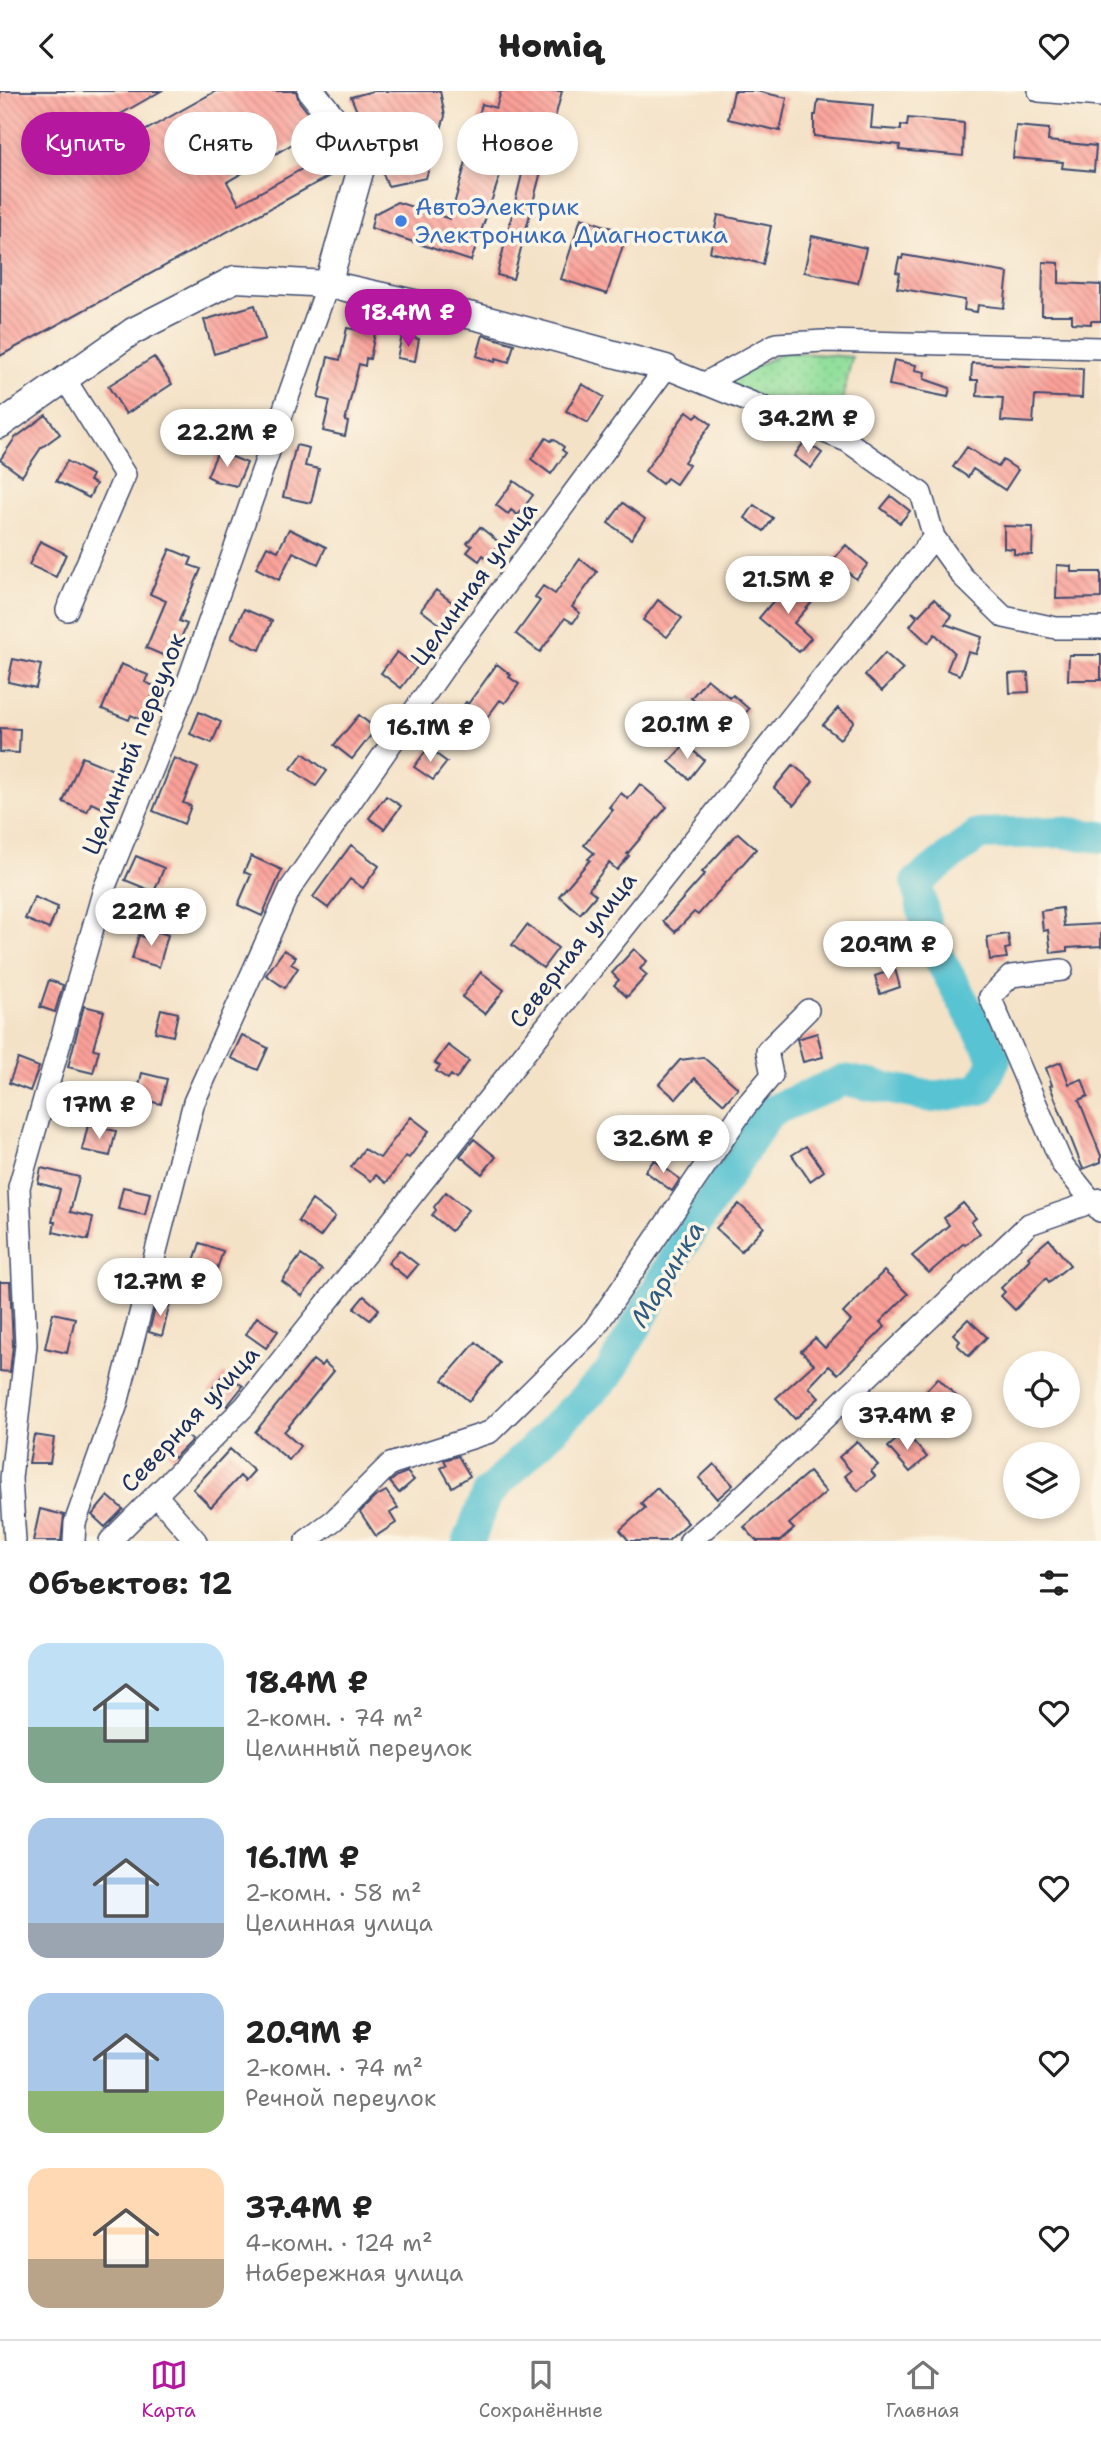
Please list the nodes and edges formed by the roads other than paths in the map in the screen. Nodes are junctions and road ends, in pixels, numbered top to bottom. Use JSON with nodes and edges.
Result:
{"nodes":[{"id":1,"x":311,"y":91,"type":"edge"},
{"id":2,"x":1039,"y":91,"type":"edge"},
{"id":3,"x":1101,"y":96,"type":"edge"},
{"id":4,"x":328,"y":284,"type":"junction"},
{"id":5,"x":1101,"y":348,"type":"edge"},
{"id":6,"x":666,"y":368,"type":"junction"},
{"id":7,"x":65,"y":379,"type":"junction"},
{"id":8,"x":705,"y":383,"type":"junction"},
{"id":9,"x":0,"y":425,"type":"edge"},
{"id":10,"x":934,"y":537,"type":"junction"},
{"id":11,"x":67,"y":610,"type":"dead end"},
{"id":12,"x":1101,"y":628,"type":"edge"},
{"id":13,"x":1062,"y":970,"type":"dead end"},
{"id":14,"x":808,"y":1010,"type":"dead end"},
{"id":15,"x":1099,"y":1204,"type":"edge"},
{"id":16,"x":156,"y":1496,"type":"junction"},
{"id":17,"x":15,"y":1541,"type":"edge"},
{"id":18,"x":74,"y":1541,"type":"edge"},
{"id":19,"x":110,"y":1541,"type":"edge"},
{"id":20,"x":196,"y":1541,"type":"edge"},
{"id":21,"x":306,"y":1541,"type":"edge"},
{"id":22,"x":690,"y":1541,"type":"edge"}],
"edges":[{"from":1,"to":4,"type":"street"},
{"from":2,"to":3,"type":"street"},
{"from":4,"to":6,"type":"street"},
{"from":4,"to":7,"type":"street"},
{"from":4,"to":17,"type":"street","name":"Целинный переулок"},
{"from":5,"to":8,"type":"street"},
{"from":6,"to":8,"type":"street"},
{"from":6,"to":18,"type":"street","name":"Целинная улица"},
{"from":7,"to":9,"type":"street"},
{"from":7,"to":11,"type":"street"},
{"from":8,"to":10,"type":"street"},
{"from":10,"to":12,"type":"street"},
{"from":10,"to":16,"type":"street","name":"Северная улица"},
{"from":13,"to":15,"type":"street"},
{"from":14,"to":21,"type":"street"},
{"from":15,"to":22,"type":"street"},
{"from":16,"to":19,"type":"street","name":"Северная улица"},
{"from":16,"to":20,"type":"street"}]}
